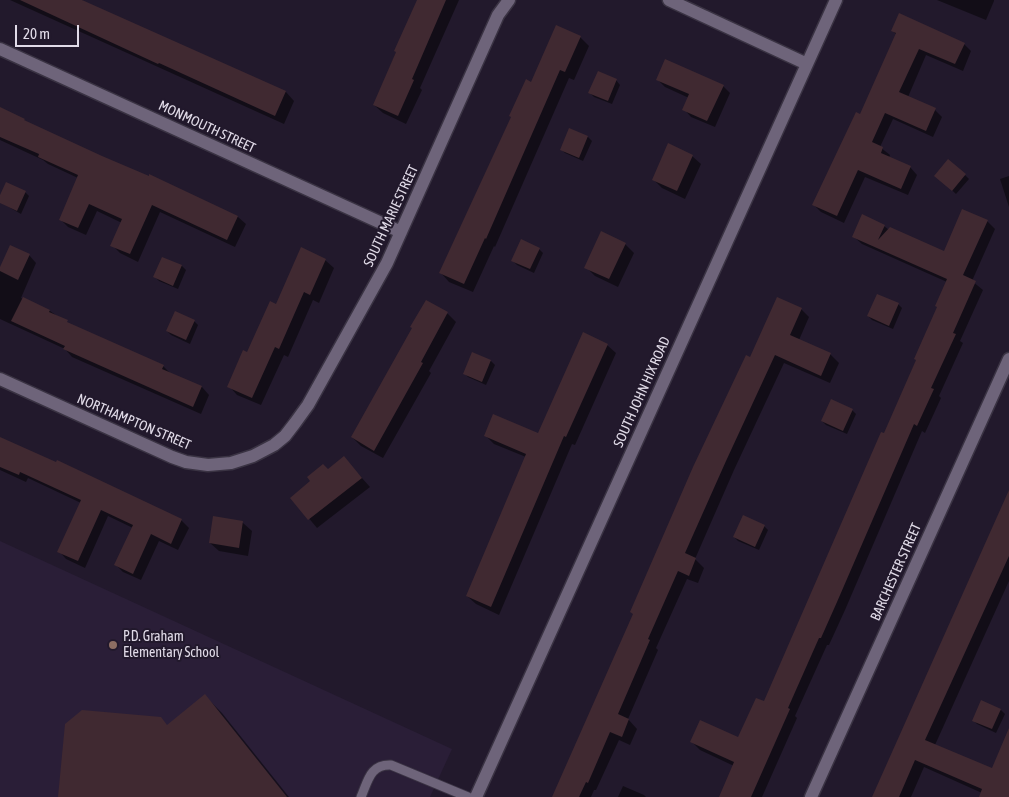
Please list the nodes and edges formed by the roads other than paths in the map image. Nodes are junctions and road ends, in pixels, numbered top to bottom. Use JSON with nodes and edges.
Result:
{"nodes":[{"id":1,"x":509,"y":0,"type":"edge"},
{"id":2,"x":669,"y":0,"type":"edge"},
{"id":3,"x":836,"y":0,"type":"edge"},
{"id":4,"x":0,"y":49,"type":"edge"},
{"id":5,"x":807,"y":64,"type":"junction"},
{"id":6,"x":401,"y":232,"type":"junction"},
{"id":7,"x":1009,"y":359,"type":"edge"},
{"id":8,"x":0,"y":379,"type":"edge"},
{"id":9,"x":285,"y":436,"type":"joint"},
{"id":10,"x":361,"y":797,"type":"edge"},
{"id":11,"x":468,"y":797,"type":"edge"},
{"id":12,"x":476,"y":797,"type":"edge"},
{"id":13,"x":811,"y":797,"type":"edge"}],
"edges":[{"from":1,"to":6,"type":"street","name":"SOUTH MARIE STREET"},
{"from":2,"to":5,"type":"street"},
{"from":3,"to":5,"type":"street","name":"SOUTH JOHN HIX ROAD"},
{"from":4,"to":6,"type":"street","name":"MONMOUTH STREET"},
{"from":5,"to":12,"type":"street","name":"SOUTH JOHN HIX ROAD"},
{"from":6,"to":9,"type":"street","name":"SOUTH MARIE STREET"},
{"from":7,"to":13,"type":"street","name":"BARCHESTER STREET"},
{"from":8,"to":9,"type":"street","name":"NORTHAMPTON STREET"},
{"from":10,"to":11,"type":"lane"}]}
